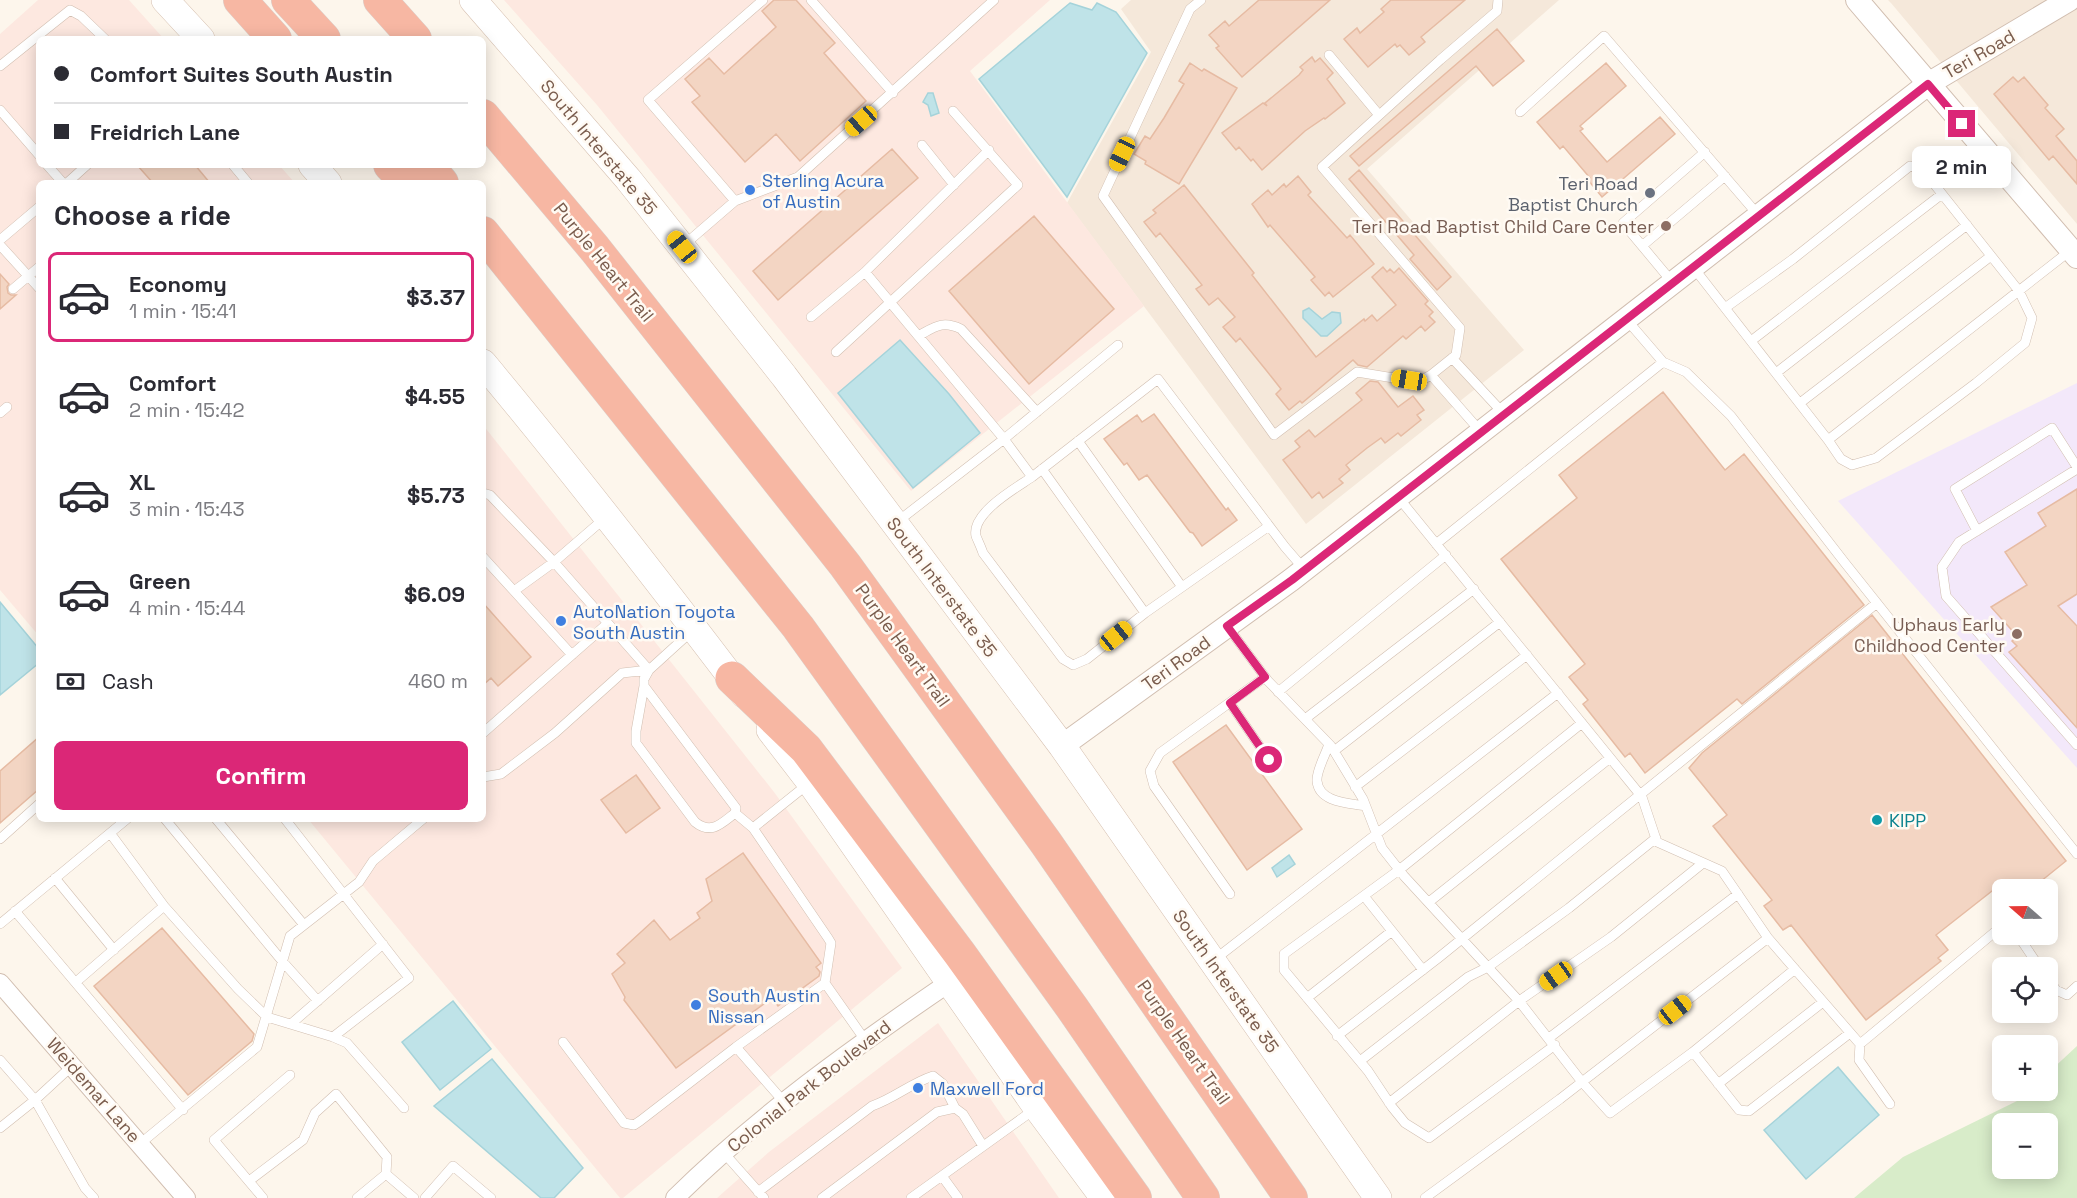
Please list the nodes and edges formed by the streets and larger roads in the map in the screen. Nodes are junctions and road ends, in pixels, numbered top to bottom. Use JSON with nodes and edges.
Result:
{"nodes":[{"id":1,"x":165,"y":0,"type":"edge"},
{"id":2,"x":240,"y":0,"type":"edge"},
{"id":3,"x":288,"y":0,"type":"edge"},
{"id":4,"x":380,"y":0,"type":"edge"},
{"id":5,"x":473,"y":0,"type":"edge"},
{"id":6,"x":1857,"y":0,"type":"edge"},
{"id":7,"x":2069,"y":0,"type":"edge"},
{"id":8,"x":198,"y":36,"type":"edge"},
{"id":9,"x":272,"y":36,"type":"edge"},
{"id":10,"x":321,"y":36,"type":"edge"},
{"id":11,"x":412,"y":36,"type":"edge"},
{"id":12,"x":1928,"y":84,"type":"junction"},
{"id":13,"x":486,"y":120,"type":"edge"},
{"id":14,"x":315,"y":168,"type":"edge"},
{"id":15,"x":393,"y":168,"type":"edge"},
{"id":16,"x":430,"y":168,"type":"edge"},
{"id":17,"x":325,"y":180,"type":"edge"},
{"id":18,"x":405,"y":180,"type":"edge"},
{"id":19,"x":440,"y":180,"type":"edge"},
{"id":20,"x":486,"y":237,"type":"edge"},
{"id":21,"x":2074,"y":254,"type":"edge"},
{"id":22,"x":486,"y":259,"type":"edge"},
{"id":23,"x":577,"y":348,"type":"junction"},
{"id":24,"x":486,"y":374,"type":"edge"},
{"id":25,"x":732,"y":678,"type":"junction"},
{"id":26,"x":1062,"y":746,"type":"junction"},
{"id":27,"x":950,"y":982,"type":"junction"},
{"id":28,"x":0,"y":983,"type":"edge"},
{"id":29,"x":186,"y":1198,"type":"edge"},
{"id":30,"x":675,"y":1198,"type":"edge"},
{"id":31,"x":1104,"y":1198,"type":"edge"},
{"id":32,"x":1135,"y":1198,"type":"edge"},
{"id":33,"x":1203,"y":1198,"type":"edge"},
{"id":34,"x":1291,"y":1198,"type":"edge"},
{"id":35,"x":1378,"y":1198,"type":"edge"}],
"edges":[{"from":1,"to":8,"type":"main road"},
{"from":2,"to":9,"type":"highway"},
{"from":3,"to":10,"type":"highway"},
{"from":4,"to":11,"type":"highway"},
{"from":5,"to":26,"type":"main road","name":"South Interstate 35"},
{"from":6,"to":12,"type":"street"},
{"from":7,"to":12,"type":"street","name":"Teri Road"},
{"from":12,"to":21,"type":"street"},
{"from":12,"to":26,"type":"street","name":"Teri Road"},
{"from":13,"to":34,"type":"highway","name":"Purple Heart Trail"},
{"from":14,"to":17,"type":"main road"},
{"from":15,"to":18,"type":"highway"},
{"from":16,"to":19,"type":"highway"},
{"from":20,"to":23,"type":"highway"},
{"from":22,"to":23,"type":"highway"},
{"from":23,"to":33,"type":"highway"},
{"from":24,"to":25,"type":"main road"},
{"from":25,"to":27,"type":"main road"},
{"from":25,"to":32,"type":"highway"},
{"from":26,"to":35,"type":"main road","name":"South Interstate 35"},
{"from":27,"to":30,"type":"street","name":"Colonial Park Boulevard"},
{"from":27,"to":31,"type":"main road"},
{"from":28,"to":29,"type":"street","name":"Weidemar Lane"}]}
